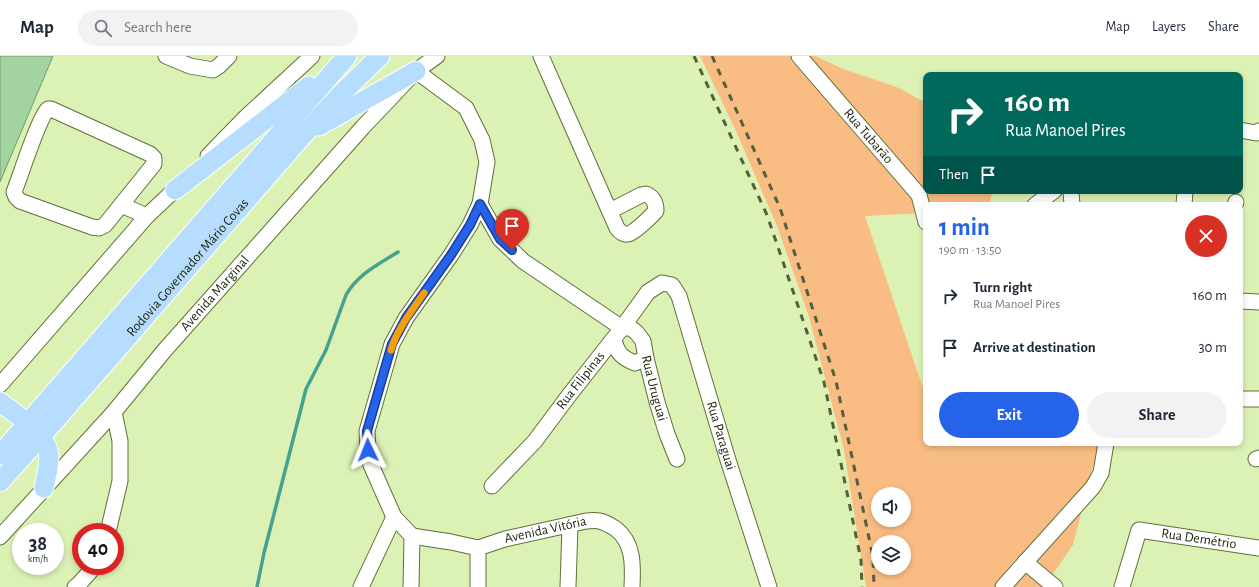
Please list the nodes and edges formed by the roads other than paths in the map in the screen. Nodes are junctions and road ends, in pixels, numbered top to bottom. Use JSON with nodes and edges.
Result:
{"nodes":[{"id":1,"x":166,"y":56,"type":"edge"},
{"id":2,"x":229,"y":56,"type":"edge"},
{"id":3,"x":380,"y":56,"type":"edge"},
{"id":4,"x":437,"y":56,"type":"edge"},
{"id":5,"x":541,"y":56,"type":"edge"},
{"id":6,"x":799,"y":56,"type":"edge"},
{"id":7,"x":307,"y":57,"type":"edge"},
{"id":8,"x":344,"y":58,"type":"edge"},
{"id":9,"x":416,"y":71,"type":"junction"},
{"id":10,"x":1243,"y":131,"type":"edge"},
{"id":11,"x":1259,"y":131,"type":"edge"},
{"id":12,"x":304,"y":134,"type":"junction"},
{"id":13,"x":175,"y":190,"type":"junction"},
{"id":14,"x":1050,"y":194,"type":"edge"},
{"id":15,"x":1039,"y":202,"type":"edge"},
{"id":16,"x":480,"y":204,"type":"junction"},
{"id":17,"x":120,"y":205,"type":"junction"},
{"id":18,"x":923,"y":210,"type":"edge"},
{"id":19,"x":610,"y":211,"type":"dead end"},
{"id":20,"x":148,"y":216,"type":"junction"},
{"id":21,"x":672,"y":285,"type":"joint"},
{"id":22,"x":1243,"y":301,"type":"edge"},
{"id":23,"x":1259,"y":302,"type":"edge"},
{"id":24,"x":618,"y":334,"type":"junction"},
{"id":25,"x":646,"y":358,"type":"junction"},
{"id":26,"x":0,"y":385,"type":"edge"},
{"id":27,"x":1243,"y":398,"type":"edge"},
{"id":28,"x":1259,"y":398,"type":"edge"},
{"id":29,"x":0,"y":402,"type":"edge"},
{"id":30,"x":114,"y":412,"type":"junction"},
{"id":31,"x":34,"y":430,"type":"junction"},
{"id":32,"x":1106,"y":446,"type":"edge"},
{"id":33,"x":0,"y":454,"type":"edge"},
{"id":34,"x":677,"y":459,"type":"dead end"},
{"id":35,"x":0,"y":482,"type":"edge"},
{"id":36,"x":492,"y":486,"type":"dead end"},
{"id":37,"x":44,"y":488,"type":"junction"},
{"id":38,"x":394,"y":518,"type":"junction"},
{"id":39,"x":110,"y":523,"type":"edge"},
{"id":40,"x":570,"y":525,"type":"junction"},
{"id":41,"x":412,"y":536,"type":"junction"},
{"id":42,"x":0,"y":537,"type":"edge"},
{"id":43,"x":478,"y":548,"type":"junction"},
{"id":44,"x":1259,"y":548,"type":"edge"},
{"id":45,"x":1025,"y":562,"type":"junction"},
{"id":46,"x":88,"y":575,"type":"edge"},
{"id":47,"x":75,"y":587,"type":"edge"},
{"id":48,"x":360,"y":587,"type":"edge"},
{"id":49,"x":411,"y":587,"type":"edge"},
{"id":50,"x":478,"y":587,"type":"edge"},
{"id":51,"x":568,"y":587,"type":"edge"},
{"id":52,"x":632,"y":587,"type":"edge"},
{"id":53,"x":769,"y":587,"type":"edge"},
{"id":54,"x":1003,"y":587,"type":"edge"},
{"id":55,"x":1055,"y":587,"type":"edge"},
{"id":56,"x":1122,"y":587,"type":"edge"}],
"edges":[{"from":1,"to":2,"type":"street"},
{"from":3,"to":12,"type":"main road","name":"Rodovia Governador Mário Covas"},
{"from":4,"to":9,"type":"street","name":"Avenida Marginal"},
{"from":5,"to":19,"type":"street"},
{"from":6,"to":18,"type":"street","name":"Rua Tubarão"},
{"from":7,"to":13,"type":"street"},
{"from":8,"to":13,"type":"main road"},
{"from":8,"to":31,"type":"main road","name":"Rodovia Governador Mário Covas"},
{"from":9,"to":12,"type":"main road"},
{"from":9,"to":16,"type":"street"},
{"from":9,"to":30,"type":"street","name":"Avenida Marginal"},
{"from":10,"to":11,"type":"street"},
{"from":12,"to":31,"type":"main road","name":"Rodovia Governador Mário Covas"},
{"from":13,"to":20,"type":"street"},
{"from":14,"to":15,"type":"street"},
{"from":16,"to":24,"type":"street"},
{"from":16,"to":38,"type":"street"},
{"from":17,"to":17,"type":"street"},
{"from":17,"to":20,"type":"street"},
{"from":20,"to":26,"type":"street"},
{"from":21,"to":24,"type":"street","name":"Rua Filipinas"},
{"from":21,"to":53,"type":"street","name":"Rua Paraguai"},
{"from":22,"to":23,"type":"street"},
{"from":24,"to":25,"type":"street","name":"Rua Uruguai"},
{"from":24,"to":25,"type":"street"},
{"from":24,"to":36,"type":"street","name":"Rua Filipinas"},
{"from":25,"to":34,"type":"street","name":"Rua Uruguai"},
{"from":27,"to":28,"type":"street"},
{"from":29,"to":31,"type":"main road"},
{"from":30,"to":37,"type":"street","name":"Avenida Marginal"},
{"from":30,"to":39,"type":"street"},
{"from":31,"to":33,"type":"main road","name":"Rodovia Governador Mário Covas"},
{"from":31,"to":35,"type":"main road","name":"Rodovia Governador Mário Covas"},
{"from":31,"to":37,"type":"main road"},
{"from":32,"to":45,"type":"street"},
{"from":37,"to":42,"type":"street","name":"Avenida Marginal"},
{"from":38,"to":41,"type":"street"},
{"from":38,"to":48,"type":"street"},
{"from":40,"to":43,"type":"street","name":"Avenida Vitória"},
{"from":40,"to":51,"type":"street"},
{"from":40,"to":52,"type":"street","name":"Avenida Vitória"},
{"from":41,"to":43,"type":"street"},
{"from":41,"to":49,"type":"street"},
{"from":43,"to":50,"type":"street"},
{"from":44,"to":56,"type":"street","name":"Rua Demétrio"},
{"from":45,"to":54,"type":"street"},
{"from":45,"to":55,"type":"street"},
{"from":46,"to":47,"type":"street"}]}
